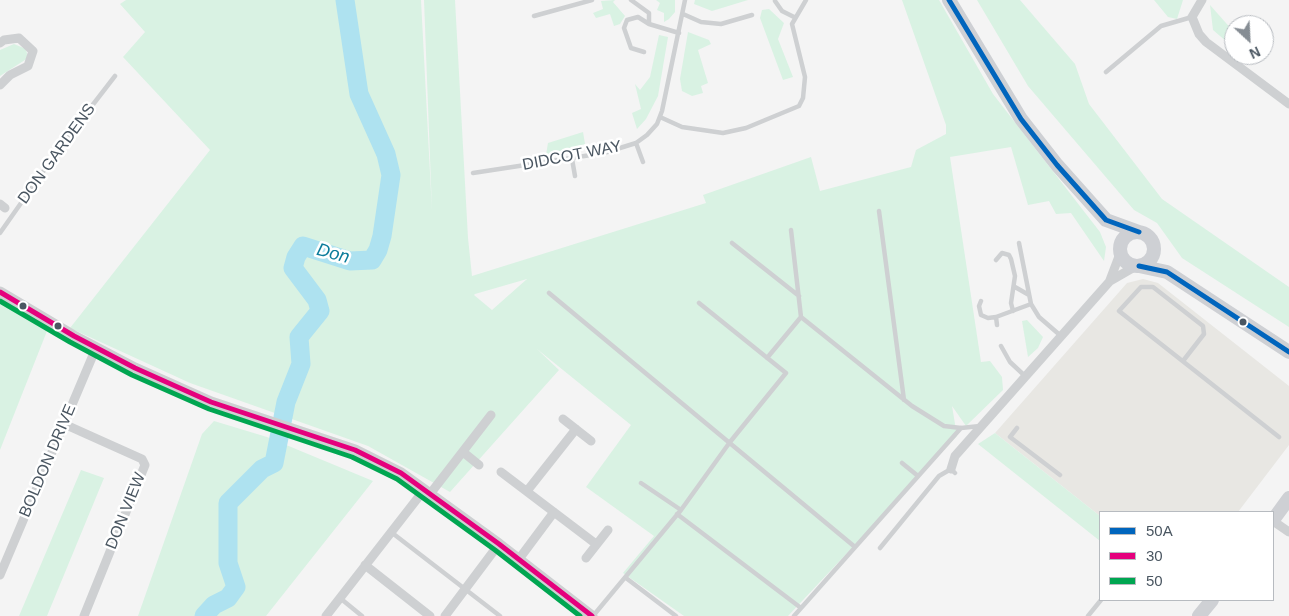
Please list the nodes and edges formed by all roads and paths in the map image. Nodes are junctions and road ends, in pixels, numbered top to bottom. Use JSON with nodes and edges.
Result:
{"nodes":[{"id":1,"x":592,"y":0,"type":"edge"},
{"id":2,"x":631,"y":0,"type":"edge"},
{"id":3,"x":685,"y":0,"type":"edge"},
{"id":4,"x":806,"y":0,"type":"edge"},
{"id":5,"x":949,"y":0,"type":"edge"},
{"id":6,"x":1202,"y":0,"type":"edge"},
{"id":7,"x":776,"y":1,"type":"edge"},
{"id":8,"x":682,"y":14,"type":"junction"},
{"id":9,"x":752,"y":15,"type":"dead end"},
{"id":10,"x":534,"y":16,"type":"dead end"},
{"id":11,"x":794,"y":17,"type":"junction"},
{"id":12,"x":1192,"y":17,"type":"junction"},
{"id":13,"x":649,"y":24,"type":"junction"},
{"id":14,"x":679,"y":33,"type":"junction"},
{"id":15,"x":0,"y":43,"type":"edge"},
{"id":16,"x":644,"y":52,"type":"dead end"},
{"id":17,"x":1106,"y":72,"type":"dead end"},
{"id":18,"x":114,"y":76,"type":"dead end"},
{"id":19,"x":0,"y":85,"type":"edge"},
{"id":20,"x":1289,"y":104,"type":"edge"},
{"id":21,"x":660,"y":117,"type":"junction"},
{"id":22,"x":636,"y":143,"type":"junction"},
{"id":23,"x":572,"y":159,"type":"junction"},
{"id":24,"x":642,"y":162,"type":"dead end"},
{"id":25,"x":473,"y":173,"type":"dead end"},
{"id":26,"x":575,"y":176,"type":"dead end"},
{"id":27,"x":879,"y":210,"type":"dead end"},
{"id":28,"x":1106,"y":220,"type":"junction"},
{"id":29,"x":791,"y":230,"type":"dead end"},
{"id":30,"x":1139,"y":232,"type":"junction"},
{"id":31,"x":0,"y":233,"type":"edge"},
{"id":32,"x":732,"y":243,"type":"dead end"},
{"id":33,"x":1019,"y":243,"type":"dead end"},
{"id":34,"x":1154,"y":247,"type":"junction"},
{"id":35,"x":1121,"y":250,"type":"junction"},
{"id":36,"x":996,"y":260,"type":"dead end"},
{"id":37,"x":1138,"y":266,"type":"junction"},
{"id":38,"x":1167,"y":272,"type":"junction"},
{"id":39,"x":1110,"y":280,"type":"junction"},
{"id":40,"x":1015,"y":287,"type":"junction"},
{"id":41,"x":0,"y":292,"type":"edge"},
{"id":42,"x":549,"y":294,"type":"dead end"},
{"id":43,"x":1029,"y":295,"type":"junction"},
{"id":44,"x":799,"y":296,"type":"junction"},
{"id":45,"x":981,"y":302,"type":"dead end"},
{"id":46,"x":698,"y":303,"type":"dead end"},
{"id":47,"x":1031,"y":304,"type":"junction"},
{"id":48,"x":1013,"y":311,"type":"junction"},
{"id":49,"x":801,"y":317,"type":"junction"},
{"id":50,"x":996,"y":317,"type":"junction"},
{"id":51,"x":997,"y":325,"type":"dead end"},
{"id":52,"x":1061,"y":336,"type":"junction"},
{"id":53,"x":1001,"y":346,"type":"dead end"},
{"id":54,"x":96,"y":348,"type":"junction"},
{"id":55,"x":1289,"y":352,"type":"edge"},
{"id":56,"x":767,"y":358,"type":"junction"},
{"id":57,"x":1183,"y":361,"type":"junction"},
{"id":58,"x":1025,"y":376,"type":"junction"},
{"id":59,"x":904,"y":400,"type":"junction"},
{"id":60,"x":492,"y":415,"type":"dead end"},
{"id":61,"x":563,"y":419,"type":"dead end"},
{"id":62,"x":64,"y":424,"type":"junction"},
{"id":63,"x":981,"y":426,"type":"junction"},
{"id":64,"x":961,"y":428,"type":"junction"},
{"id":65,"x":1018,"y":428,"type":"dead end"},
{"id":66,"x":576,"y":429,"type":"junction"},
{"id":67,"x":1279,"y":437,"type":"dead end"},
{"id":68,"x":590,"y":440,"type":"dead end"},
{"id":69,"x":730,"y":442,"type":"junction"},
{"id":70,"x":462,"y":452,"type":"junction"},
{"id":71,"x":902,"y":463,"type":"dead end"},
{"id":72,"x":479,"y":466,"type":"dead end"},
{"id":73,"x":953,"y":471,"type":"joint"},
{"id":74,"x":501,"y":472,"type":"dead end"},
{"id":75,"x":1060,"y":475,"type":"dead end"},
{"id":76,"x":918,"y":476,"type":"junction"},
{"id":77,"x":641,"y":483,"type":"dead end"},
{"id":78,"x":527,"y":491,"type":"junction"},
{"id":79,"x":427,"y":492,"type":"junction"},
{"id":80,"x":1289,"y":498,"type":"edge"},
{"id":81,"x":681,"y":510,"type":"junction"},
{"id":82,"x":554,"y":512,"type":"junction"},
{"id":83,"x":677,"y":514,"type":"junction"},
{"id":84,"x":1274,"y":520,"type":"edge"},
{"id":85,"x":1274,"y":522,"type":"edge"},
{"id":86,"x":608,"y":530,"type":"dead end"},
{"id":87,"x":391,"y":532,"type":"junction"},
{"id":88,"x":1289,"y":532,"type":"edge"},
{"id":89,"x":499,"y":544,"type":"junction"},
{"id":90,"x":596,"y":544,"type":"junction"},
{"id":91,"x":855,"y":547,"type":"junction"},
{"id":92,"x":880,"y":548,"type":"dead end"},
{"id":93,"x":586,"y":558,"type":"dead end"},
{"id":94,"x":519,"y":559,"type":"junction"},
{"id":95,"x":364,"y":565,"type":"junction"},
{"id":96,"x":0,"y":575,"type":"edge"},
{"id":97,"x":626,"y":578,"type":"junction"},
{"id":98,"x":465,"y":590,"type":"junction"},
{"id":99,"x":340,"y":598,"type":"junction"},
{"id":100,"x":1100,"y":601,"type":"edge"},
{"id":101,"x":1211,"y":601,"type":"edge"},
{"id":102,"x":801,"y":608,"type":"junction"},
{"id":103,"x":1204,"y":614,"type":"edge"},
{"id":104,"x":84,"y":616,"type":"edge"},
{"id":105,"x":326,"y":616,"type":"edge"},
{"id":106,"x":362,"y":616,"type":"edge"},
{"id":107,"x":430,"y":616,"type":"edge"},
{"id":108,"x":445,"y":616,"type":"edge"},
{"id":109,"x":500,"y":616,"type":"edge"},
{"id":110,"x":592,"y":616,"type":"edge"},
{"id":111,"x":676,"y":616,"type":"edge"},
{"id":112,"x":794,"y":616,"type":"edge"},
{"id":113,"x":1088,"y":616,"type":"edge"}],
"edges":[{"from":1,"to":10,"type":"lane"},
{"from":2,"to":13,"type":"lane"},
{"from":3,"to":8,"type":"lane","name":"DIDCOT WAY"},
{"from":4,"to":11,"type":"lane"},
{"from":5,"to":28,"type":"main road"},
{"from":6,"to":12,"type":"street"},
{"from":7,"to":11,"type":"lane"},
{"from":8,"to":9,"type":"lane"},
{"from":8,"to":14,"type":"lane","name":"DIDCOT WAY"},
{"from":11,"to":21,"type":"lane"},
{"from":12,"to":17,"type":"lane"},
{"from":12,"to":20,"type":"street"},
{"from":13,"to":14,"type":"lane"},
{"from":13,"to":16,"type":"lane"},
{"from":14,"to":21,"type":"lane","name":"DIDCOT WAY"},
{"from":15,"to":19,"type":"street"},
{"from":18,"to":31,"type":"lane","name":"DON GARDENS"},
{"from":21,"to":22,"type":"lane","name":"DIDCOT WAY"},
{"from":22,"to":23,"type":"lane","name":"DIDCOT WAY"},
{"from":22,"to":24,"type":"lane"},
{"from":23,"to":25,"type":"lane","name":"DIDCOT WAY"},
{"from":23,"to":26,"type":"lane"},
{"from":27,"to":59,"type":"lane"},
{"from":28,"to":30,"type":"main road"},
{"from":28,"to":35,"type":"main road"},
{"from":29,"to":44,"type":"lane"},
{"from":30,"to":34,"type":"main road"},
{"from":30,"to":35,"type":"main road"},
{"from":32,"to":44,"type":"lane"},
{"from":33,"to":43,"type":"lane"},
{"from":34,"to":37,"type":"main road"},
{"from":34,"to":38,"type":"main road"},
{"from":35,"to":37,"type":"main road"},
{"from":35,"to":39,"type":"street"},
{"from":36,"to":40,"type":"lane"},
{"from":37,"to":38,"type":"main road"},
{"from":37,"to":39,"type":"street"},
{"from":38,"to":55,"type":"main road"},
{"from":39,"to":52,"type":"street"},
{"from":40,"to":43,"type":"lane"},
{"from":40,"to":48,"type":"lane"},
{"from":41,"to":54,"type":"street"},
{"from":42,"to":69,"type":"lane"},
{"from":43,"to":47,"type":"lane"},
{"from":44,"to":49,"type":"lane"},
{"from":45,"to":50,"type":"lane"},
{"from":46,"to":56,"type":"lane"},
{"from":47,"to":48,"type":"lane"},
{"from":47,"to":52,"type":"lane"},
{"from":48,"to":50,"type":"lane"},
{"from":49,"to":56,"type":"lane"},
{"from":49,"to":59,"type":"lane"},
{"from":50,"to":51,"type":"lane"},
{"from":52,"to":58,"type":"street"},
{"from":53,"to":58,"type":"lane"},
{"from":54,"to":62,"type":"street","name":"BOLDON DRIVE"},
{"from":54,"to":79,"type":"street"},
{"from":56,"to":69,"type":"lane"},
{"from":57,"to":57,"type":"lane"},
{"from":57,"to":67,"type":"lane"},
{"from":58,"to":63,"type":"street"},
{"from":59,"to":64,"type":"lane"},
{"from":60,"to":70,"type":"street"},
{"from":61,"to":66,"type":"street"},
{"from":62,"to":96,"type":"street","name":"BOLDON DRIVE"},
{"from":62,"to":104,"type":"street","name":"DON VIEW"},
{"from":63,"to":64,"type":"lane"},
{"from":63,"to":73,"type":"street"},
{"from":64,"to":76,"type":"lane"},
{"from":65,"to":75,"type":"lane"},
{"from":66,"to":68,"type":"street"},
{"from":66,"to":78,"type":"street"},
{"from":69,"to":81,"type":"lane"},
{"from":69,"to":91,"type":"lane"},
{"from":70,"to":72,"type":"street"},
{"from":70,"to":79,"type":"street"},
{"from":71,"to":76,"type":"lane"},
{"from":73,"to":92,"type":"lane"},
{"from":74,"to":78,"type":"street"},
{"from":76,"to":91,"type":"lane"},
{"from":77,"to":81,"type":"lane"},
{"from":78,"to":82,"type":"street"},
{"from":79,"to":87,"type":"street"},
{"from":79,"to":89,"type":"street"},
{"from":80,"to":84,"type":"main road"},
{"from":81,"to":83,"type":"lane"},
{"from":82,"to":90,"type":"street"},
{"from":82,"to":94,"type":"street"},
{"from":83,"to":97,"type":"lane"},
{"from":83,"to":102,"type":"lane"},
{"from":85,"to":88,"type":"street"},
{"from":86,"to":90,"type":"street"},
{"from":87,"to":95,"type":"street"},
{"from":87,"to":98,"type":"lane"},
{"from":89,"to":94,"type":"street"},
{"from":89,"to":98,"type":"street"},
{"from":90,"to":93,"type":"street"},
{"from":91,"to":102,"type":"lane"},
{"from":94,"to":110,"type":"street"},
{"from":95,"to":99,"type":"street"},
{"from":95,"to":107,"type":"street"},
{"from":97,"to":110,"type":"lane"},
{"from":97,"to":111,"type":"lane"},
{"from":98,"to":108,"type":"street"},
{"from":98,"to":109,"type":"lane"},
{"from":99,"to":105,"type":"street"},
{"from":99,"to":106,"type":"lane"},
{"from":100,"to":113,"type":"lane"},
{"from":101,"to":103,"type":"main road"},
{"from":102,"to":112,"type":"lane"}]}
